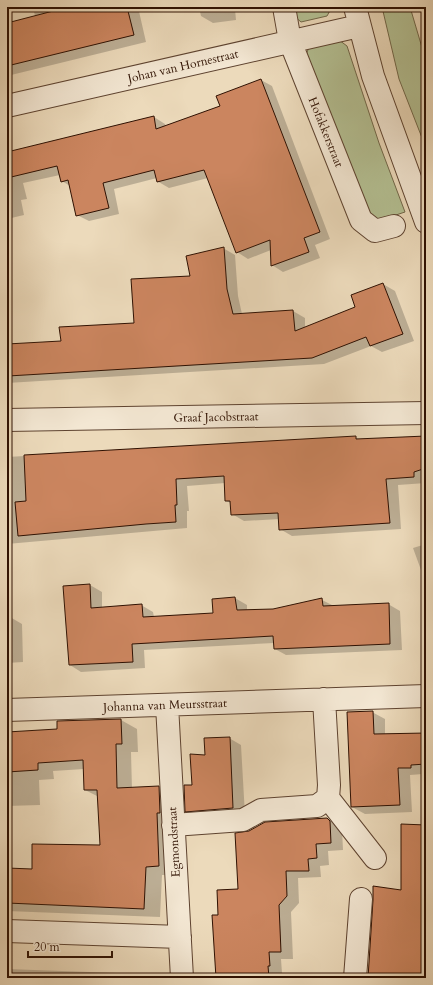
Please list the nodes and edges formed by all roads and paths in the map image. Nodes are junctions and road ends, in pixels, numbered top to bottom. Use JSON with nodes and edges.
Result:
{"nodes":[{"id":1,"x":284,"y":7,"type":"edge"},
{"id":2,"x":357,"y":16,"type":"edge"},
{"id":3,"x":290,"y":41,"type":"junction"},
{"id":4,"x":7,"y":106,"type":"edge"},
{"id":5,"x":426,"y":222,"type":"edge"},
{"id":6,"x":394,"y":226,"type":"dead end"},
{"id":7,"x":426,"y":413,"type":"edge"},
{"id":8,"x":7,"y":420,"type":"edge"},
{"id":9,"x":426,"y":696,"type":"edge"},
{"id":10,"x":324,"y":699,"type":"junction"},
{"id":11,"x":167,"y":705,"type":"junction"},
{"id":12,"x":7,"y":710,"type":"edge"},
{"id":13,"x":328,"y":798,"type":"junction"},
{"id":14,"x":173,"y":825,"type":"junction"},
{"id":15,"x":376,"y":858,"type":"dead end"},
{"id":16,"x":360,"y":899,"type":"dead end"},
{"id":17,"x":7,"y":931,"type":"edge"},
{"id":18,"x":180,"y":937,"type":"junction"},
{"id":19,"x":182,"y":978,"type":"edge"},
{"id":20,"x":355,"y":978,"type":"edge"}],
"edges":[{"from":1,"to":3,"type":"street","name":"Hofakkerstraat"},
{"from":2,"to":3,"type":"street","name":"Johan van Hornestraat"},
{"from":2,"to":5,"type":"street"},
{"from":3,"to":4,"type":"street","name":"Johan van Hornestraat"},
{"from":3,"to":6,"type":"street","name":"Hofakkerstraat"},
{"from":7,"to":8,"type":"street","name":"Graaf Jacobstraat"},
{"from":9,"to":10,"type":"street","name":"Johanna van Meursstraat"},
{"from":10,"to":11,"type":"street","name":"Johanna van Meursstraat"},
{"from":10,"to":13,"type":"street"},
{"from":11,"to":12,"type":"street","name":"Johanna van Meursstraat"},
{"from":11,"to":14,"type":"street","name":"Egmondstraat"},
{"from":13,"to":14,"type":"street"},
{"from":13,"to":15,"type":"street"},
{"from":14,"to":18,"type":"street","name":"Egmondstraat"},
{"from":16,"to":20,"type":"street"},
{"from":17,"to":18,"type":"street"},
{"from":18,"to":19,"type":"street","name":"Egmondstraat"}]}
